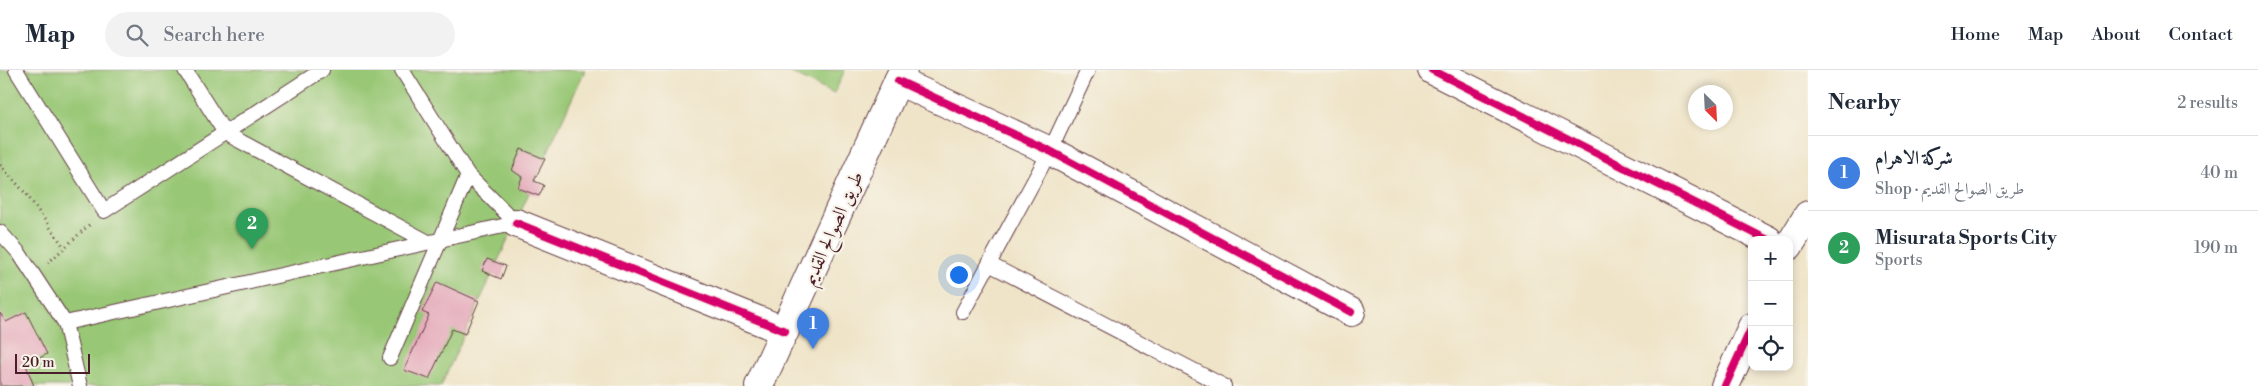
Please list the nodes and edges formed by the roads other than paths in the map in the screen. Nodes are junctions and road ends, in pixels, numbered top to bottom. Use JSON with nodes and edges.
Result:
{"nodes":[{"id":1,"x":16,"y":70,"type":"edge"},
{"id":2,"x":185,"y":70,"type":"edge"},
{"id":3,"x":322,"y":70,"type":"edge"},
{"id":4,"x":402,"y":70,"type":"edge"},
{"id":5,"x":1088,"y":70,"type":"edge"},
{"id":6,"x":1432,"y":70,"type":"edge"},
{"id":7,"x":901,"y":76,"type":"edge"},
{"id":8,"x":225,"y":133,"type":"junction"},
{"id":9,"x":1050,"y":151,"type":"junction"},
{"id":10,"x":468,"y":175,"type":"junction"},
{"id":11,"x":1808,"y":215,"type":"edge"},
{"id":12,"x":516,"y":223,"type":"junction"},
{"id":13,"x":0,"y":232,"type":"edge"},
{"id":14,"x":1760,"y":236,"type":"edge"},
{"id":15,"x":1793,"y":239,"type":"edge"},
{"id":16,"x":434,"y":241,"type":"junction"},
{"id":17,"x":989,"y":264,"type":"junction"},
{"id":18,"x":963,"y":312,"type":"dead end"},
{"id":19,"x":1351,"y":312,"type":"dead end"},
{"id":20,"x":66,"y":323,"type":"junction"},
{"id":21,"x":785,"y":331,"type":"junction"},
{"id":22,"x":1748,"y":336,"type":"edge"},
{"id":23,"x":390,"y":358,"type":"dead end"},
{"id":24,"x":80,"y":386,"type":"edge"},
{"id":25,"x":759,"y":386,"type":"edge"},
{"id":26,"x":1224,"y":386,"type":"edge"},
{"id":27,"x":1725,"y":386,"type":"edge"}],
"edges":[{"from":1,"to":8,"type":"lane"},
{"from":2,"to":8,"type":"lane"},
{"from":3,"to":8,"type":"lane"},
{"from":4,"to":10,"type":"lane"},
{"from":5,"to":9,"type":"lane"},
{"from":6,"to":14,"type":"street"},
{"from":7,"to":9,"type":"street"},
{"from":7,"to":21,"type":"street","name":"طريق الصوالح القديم"},
{"from":8,"to":16,"type":"lane"},
{"from":9,"to":17,"type":"lane"},
{"from":9,"to":19,"type":"street"},
{"from":10,"to":12,"type":"lane"},
{"from":10,"to":16,"type":"lane"},
{"from":11,"to":15,"type":"street"},
{"from":12,"to":16,"type":"lane"},
{"from":12,"to":21,"type":"street"},
{"from":13,"to":20,"type":"lane"},
{"from":16,"to":20,"type":"lane"},
{"from":16,"to":23,"type":"lane"},
{"from":17,"to":18,"type":"lane"},
{"from":17,"to":26,"type":"lane"},
{"from":20,"to":24,"type":"lane"},
{"from":21,"to":25,"type":"street","name":"طريق الصوالح القديم"},
{"from":22,"to":27,"type":"street"}]}
